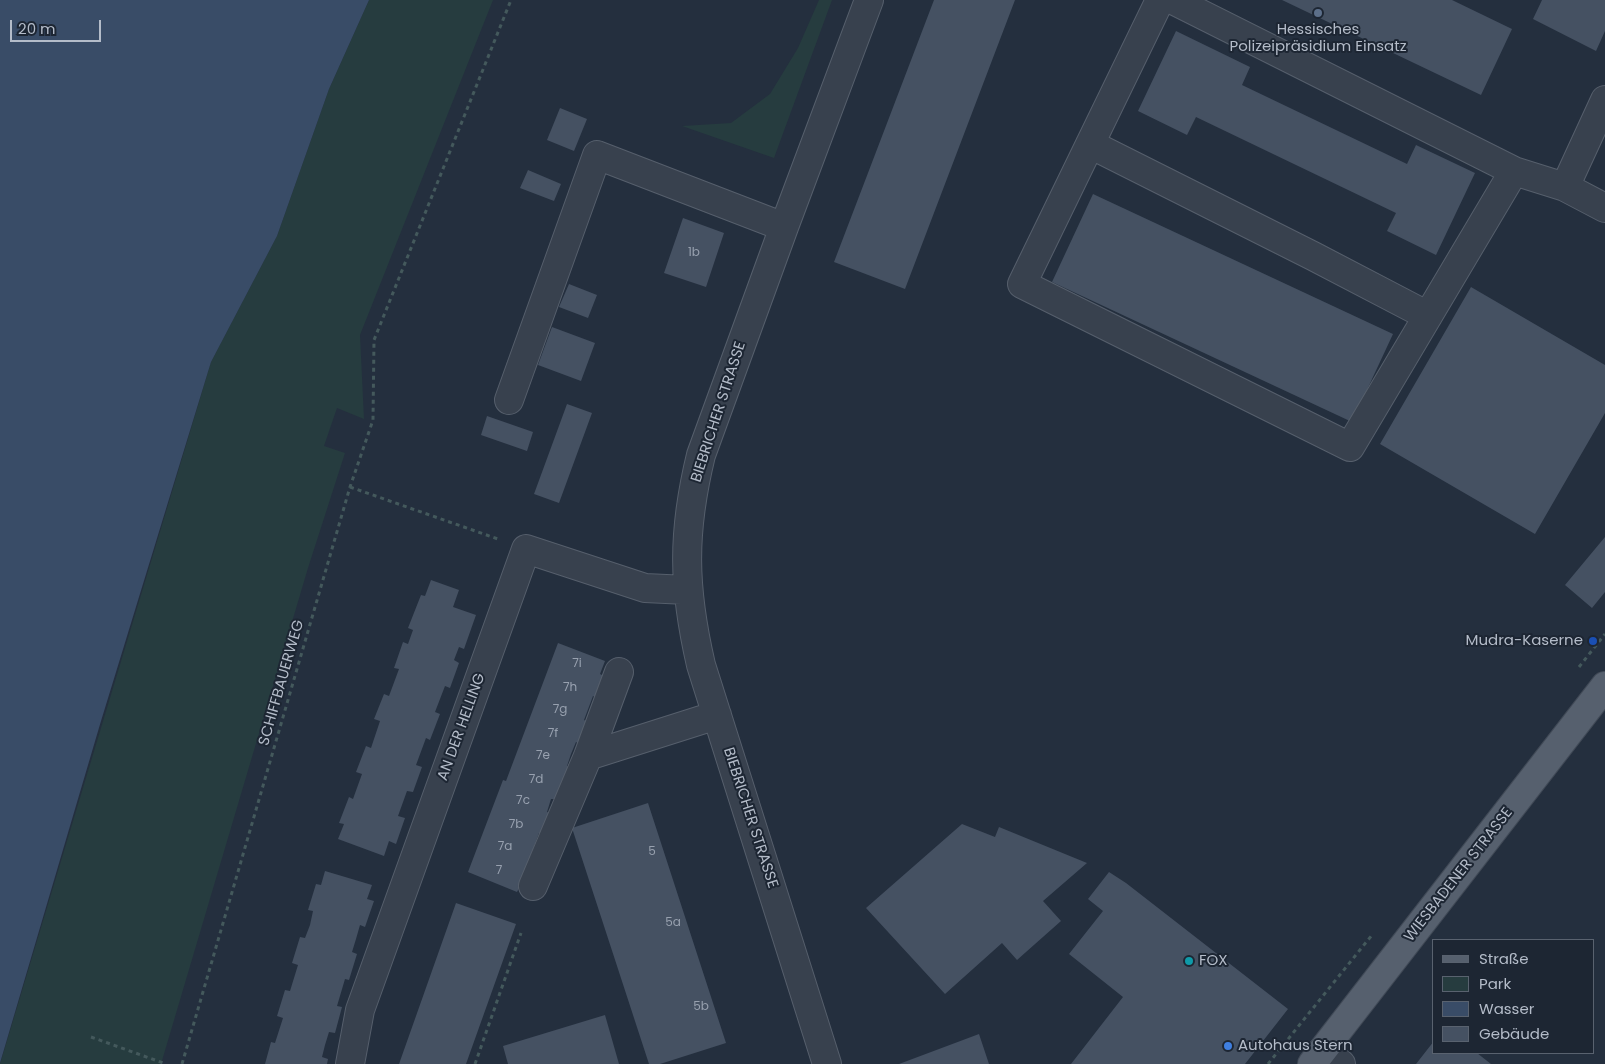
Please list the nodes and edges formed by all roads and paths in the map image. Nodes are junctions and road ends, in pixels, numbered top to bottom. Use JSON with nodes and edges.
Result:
{"nodes":[{"id":1,"x":511,"y":0,"type":"edge"},
{"id":2,"x":869,"y":0,"type":"edge"},
{"id":3,"x":1160,"y":0,"type":"edge"},
{"id":4,"x":1173,"y":0,"type":"edge"},
{"id":5,"x":1605,"y":100,"type":"edge"},
{"id":6,"x":1090,"y":144,"type":"junction"},
{"id":7,"x":1514,"y":171,"type":"junction"},
{"id":8,"x":1564,"y":187,"type":"junction"},
{"id":9,"x":1605,"y":208,"type":"edge"},
{"id":10,"x":784,"y":226,"type":"junction"},
{"id":11,"x":1428,"y":316,"type":"junction"},
{"id":12,"x":509,"y":400,"type":"dead end"},
{"id":13,"x":350,"y":487,"type":"junction"},
{"id":14,"x":526,"y":549,"type":"junction"},
{"id":15,"x":687,"y":590,"type":"junction"},
{"id":16,"x":1605,"y":634,"type":"edge"},
{"id":17,"x":619,"y":672,"type":"dead end"},
{"id":18,"x":1574,"y":673,"type":"dead end"},
{"id":19,"x":1605,"y":686,"type":"edge"},
{"id":20,"x":717,"y":715,"type":"junction"},
{"id":21,"x":588,"y":756,"type":"junction"},
{"id":22,"x":533,"y":886,"type":"dead end"},
{"id":23,"x":520,"y":933,"type":"dead end"},
{"id":24,"x":1373,"y":933,"type":"dead end"},
{"id":25,"x":91,"y":1038,"type":"dead end"},
{"id":26,"x":1325,"y":1059,"type":"edge"},
{"id":27,"x":820,"y":1062,"type":"edge"},
{"id":28,"x":166,"y":1064,"type":"edge"},
{"id":29,"x":182,"y":1064,"type":"edge"},
{"id":30,"x":350,"y":1064,"type":"edge"},
{"id":31,"x":475,"y":1064,"type":"edge"},
{"id":32,"x":1268,"y":1064,"type":"edge"}],
"edges":[{"from":1,"to":13,"type":"path","name":"SCHIFFBAUERWEG"},
{"from":2,"to":10,"type":"street","name":"BIEBRICHER STRASSE"},
{"from":3,"to":6,"type":"street"},
{"from":4,"to":7,"type":"street"},
{"from":5,"to":8,"type":"street"},
{"from":6,"to":11,"type":"street"},
{"from":6,"to":11,"type":"street"},
{"from":7,"to":8,"type":"street"},
{"from":7,"to":11,"type":"street"},
{"from":8,"to":9,"type":"street"},
{"from":10,"to":12,"type":"street"},
{"from":10,"to":15,"type":"street","name":"BIEBRICHER STRASSE"},
{"from":13,"to":14,"type":"path"},
{"from":13,"to":29,"type":"path","name":"SCHIFFBAUERWEG"},
{"from":14,"to":15,"type":"street"},
{"from":14,"to":30,"type":"street","name":"AN DER HELLING"},
{"from":15,"to":20,"type":"street","name":"BIEBRICHER STRASSE"},
{"from":16,"to":18,"type":"path"},
{"from":17,"to":21,"type":"street"},
{"from":19,"to":26,"type":"main road","name":"WIESBADENER STRASSE"},
{"from":20,"to":21,"type":"street"},
{"from":20,"to":27,"type":"street","name":"BIEBRICHER STRASSE"},
{"from":21,"to":22,"type":"street"},
{"from":23,"to":31,"type":"path"},
{"from":24,"to":32,"type":"path"},
{"from":25,"to":28,"type":"path"}]}
